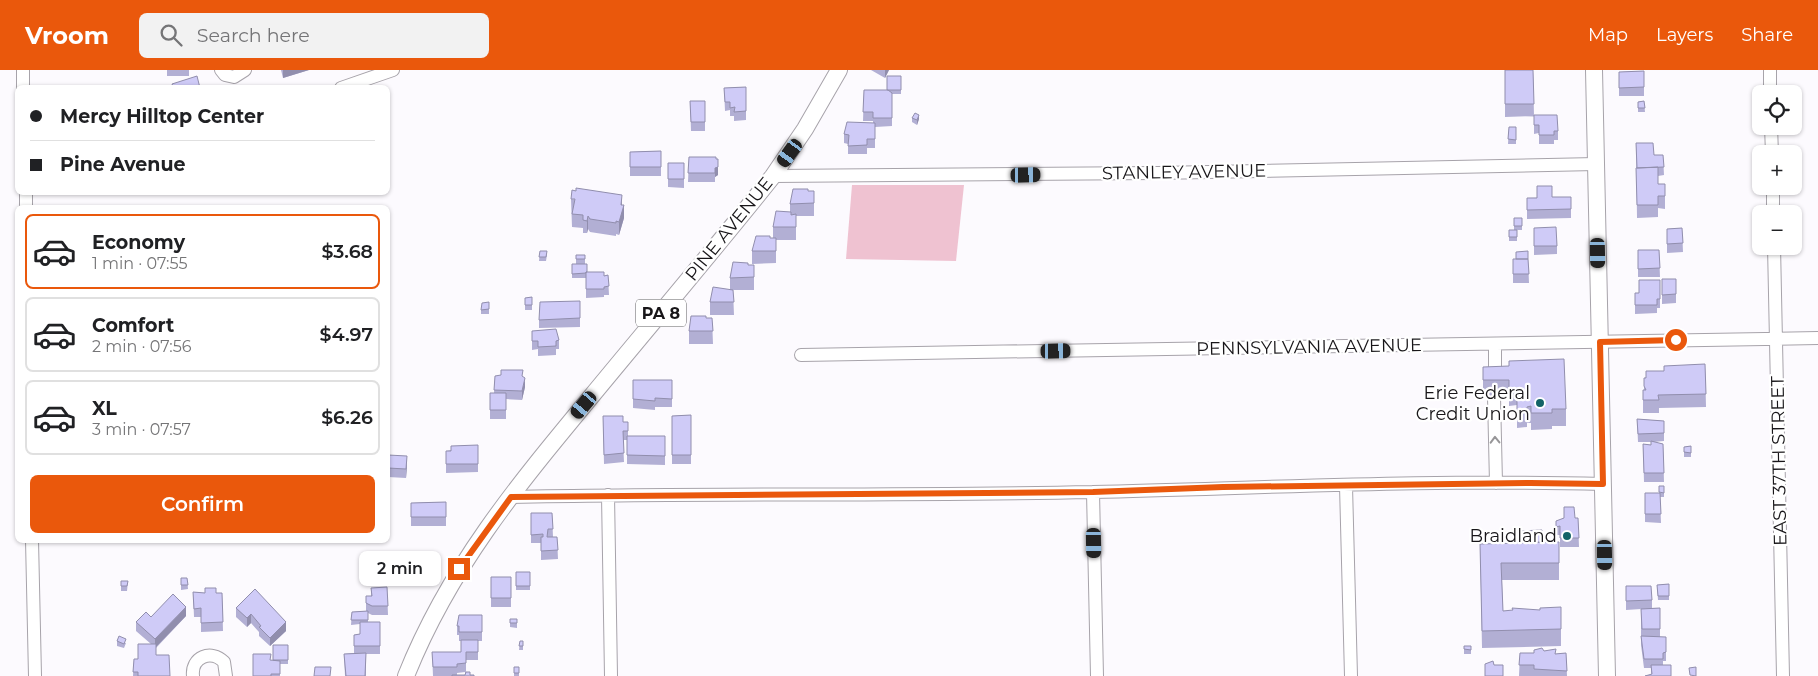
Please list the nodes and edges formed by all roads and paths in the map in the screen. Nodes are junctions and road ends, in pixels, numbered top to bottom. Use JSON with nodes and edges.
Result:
{"nodes":[{"id":1,"x":23,"y":70,"type":"edge"},
{"id":2,"x":221,"y":70,"type":"edge"},
{"id":3,"x":393,"y":70,"type":"edge"},
{"id":4,"x":839,"y":70,"type":"edge"},
{"id":5,"x":1594,"y":70,"type":"edge"},
{"id":6,"x":1770,"y":70,"type":"edge"},
{"id":7,"x":242,"y":78,"type":"edge"},
{"id":8,"x":23,"y":85,"type":"edge"},
{"id":9,"x":350,"y":85,"type":"edge"},
{"id":10,"x":1770,"y":85,"type":"edge"},
{"id":11,"x":1596,"y":164,"type":"junction"},
{"id":12,"x":773,"y":176,"type":"junction"},
{"id":13,"x":1774,"y":255,"type":"edge"},
{"id":14,"x":1818,"y":338,"type":"edge"},
{"id":15,"x":1777,"y":339,"type":"junction"},
{"id":16,"x":1600,"y":342,"type":"junction"},
{"id":17,"x":1495,"y":344,"type":"junction"},
{"id":18,"x":801,"y":354,"type":"dead end"},
{"id":19,"x":1495,"y":383,"type":"edge"},
{"id":20,"x":1494,"y":397,"type":"dead end"},
{"id":21,"x":1496,"y":483,"type":"junction"},
{"id":22,"x":1603,"y":484,"type":"junction"},
{"id":23,"x":1346,"y":486,"type":"junction"},
{"id":24,"x":1093,"y":492,"type":"junction"},
{"id":25,"x":608,"y":495,"type":"junction"},
{"id":26,"x":511,"y":497,"type":"junction"},
{"id":27,"x":32,"y":543,"type":"edge"},
{"id":28,"x":35,"y":676,"type":"edge"},
{"id":29,"x":193,"y":676,"type":"edge"},
{"id":30,"x":226,"y":676,"type":"edge"},
{"id":31,"x":406,"y":676,"type":"edge"},
{"id":32,"x":611,"y":676,"type":"edge"},
{"id":33,"x":1097,"y":676,"type":"edge"},
{"id":34,"x":1351,"y":676,"type":"edge"},
{"id":35,"x":1607,"y":676,"type":"edge"},
{"id":36,"x":1784,"y":676,"type":"edge"}],
"edges":[{"from":1,"to":8,"type":"street"},
{"from":2,"to":7,"type":"street"},
{"from":3,"to":9,"type":"street"},
{"from":4,"to":12,"type":"main road","name":"PINE AVENUE","number":"PA 8"},
{"from":5,"to":11,"type":"main road"},
{"from":6,"to":10,"type":"street"},
{"from":11,"to":12,"type":"street","name":"STANLEY AVENUE"},
{"from":11,"to":16,"type":"main road"},
{"from":12,"to":26,"type":"main road","name":"PINE AVENUE","number":"PA 8"},
{"from":13,"to":15,"type":"street","name":"EAST 37TH STREET"},
{"from":14,"to":15,"type":"street","name":"PENNSYLVANIA AVENUE"},
{"from":15,"to":16,"type":"street","name":"PENNSYLVANIA AVENUE"},
{"from":15,"to":36,"type":"street","name":"EAST 37TH STREET"},
{"from":16,"to":17,"type":"street","name":"PENNSYLVANIA AVENUE"},
{"from":16,"to":22,"type":"main road"},
{"from":17,"to":18,"type":"street","name":"PENNSYLVANIA AVENUE"},
{"from":17,"to":19,"type":"street"},
{"from":21,"to":20,"type":"street","one_way":true},
{"from":21,"to":22,"type":"street"},
{"from":21,"to":23,"type":"street"},
{"from":22,"to":35,"type":"main road"},
{"from":23,"to":24,"type":"street"},
{"from":23,"to":34,"type":"street"},
{"from":24,"to":25,"type":"street"},
{"from":24,"to":33,"type":"street"},
{"from":25,"to":26,"type":"street"},
{"from":25,"to":32,"type":"street"},
{"from":26,"to":31,"type":"main road","name":"PINE AVENUE","number":"PA 8"},
{"from":27,"to":28,"type":"street"},
{"from":29,"to":30,"type":"street"}]}
